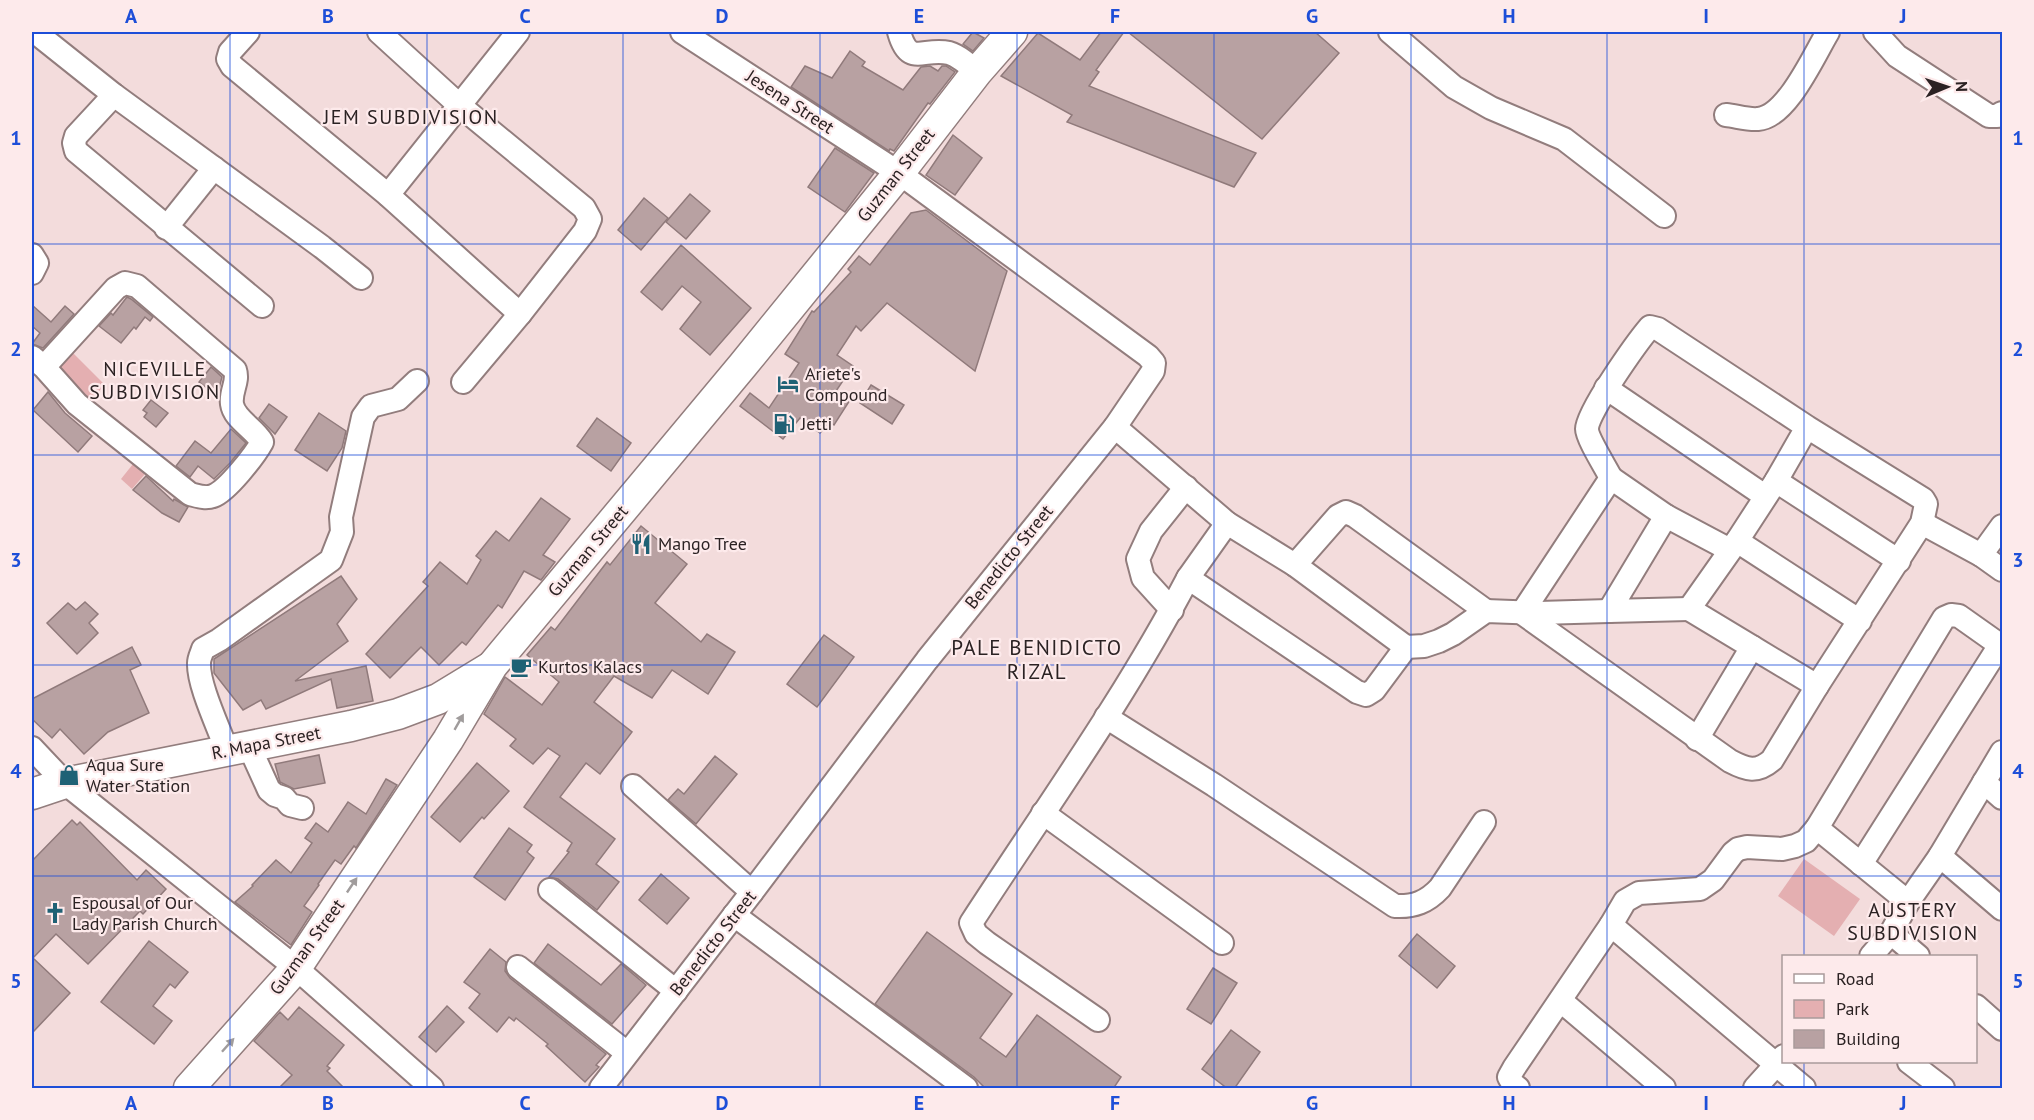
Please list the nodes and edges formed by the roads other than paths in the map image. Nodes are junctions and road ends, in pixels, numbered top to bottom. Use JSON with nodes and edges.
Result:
{"nodes":[{"id":1,"x":33,"y":32,"type":"edge"},
{"id":2,"x":248,"y":32,"type":"edge"},
{"id":3,"x":379,"y":32,"type":"edge"},
{"id":4,"x":518,"y":32,"type":"edge"},
{"id":5,"x":682,"y":32,"type":"edge"},
{"id":6,"x":899,"y":32,"type":"edge"},
{"id":7,"x":1012,"y":32,"type":"edge"},
{"id":8,"x":1390,"y":32,"type":"edge"},
{"id":9,"x":1828,"y":32,"type":"edge"},
{"id":10,"x":1875,"y":32,"type":"edge"},
{"id":11,"x":977,"y":72,"type":"junction"},
{"id":12,"x":114,"y":95,"type":"junction"},
{"id":13,"x":459,"y":105,"type":"junction"},
{"id":14,"x":2002,"y":113,"type":"edge"},
{"id":15,"x":1726,"y":115,"type":"dead end"},
{"id":16,"x":214,"y":168,"type":"junction"},
{"id":17,"x":899,"y":173,"type":"junction"},
{"id":18,"x":388,"y":195,"type":"junction"},
{"id":19,"x":1664,"y":216,"type":"dead end"},
{"id":20,"x":166,"y":228,"type":"junction"},
{"id":21,"x":32,"y":255,"type":"edge"},
{"id":22,"x":32,"y":273,"type":"edge"},
{"id":23,"x":361,"y":278,"type":"dead end"},
{"id":24,"x":262,"y":306,"type":"dead end"},
{"id":25,"x":520,"y":314,"type":"junction"},
{"id":26,"x":38,"y":362,"type":"edge"},
{"id":27,"x":417,"y":381,"type":"dead end"},
{"id":28,"x":463,"y":382,"type":"dead end"},
{"id":29,"x":1606,"y":388,"type":"junction"},
{"id":30,"x":1115,"y":427,"type":"junction"},
{"id":31,"x":1808,"y":427,"type":"junction"},
{"id":32,"x":1611,"y":478,"type":"junction"},
{"id":33,"x":1186,"y":487,"type":"junction"},
{"id":34,"x":1771,"y":489,"type":"junction"},
{"id":35,"x":1666,"y":516,"type":"junction"},
{"id":36,"x":1227,"y":523,"type":"junction"},
{"id":37,"x":1922,"y":524,"type":"junction"},
{"id":38,"x":2002,"y":526,"type":"edge"},
{"id":39,"x":1734,"y":546,"type":"junction"},
{"id":40,"x":1981,"y":555,"type":"junction"},
{"id":41,"x":1899,"y":561,"type":"junction"},
{"id":42,"x":1295,"y":564,"type":"junction"},
{"id":43,"x":2002,"y":570,"type":"edge"},
{"id":44,"x":1188,"y":578,"type":"junction"},
{"id":45,"x":1689,"y":609,"type":"junction"},
{"id":46,"x":1172,"y":610,"type":"junction"},
{"id":47,"x":1486,"y":611,"type":"junction"},
{"id":48,"x":1609,"y":611,"type":"junction"},
{"id":49,"x":1522,"y":613,"type":"junction"},
{"id":50,"x":1860,"y":621,"type":"junction"},
{"id":51,"x":1752,"y":646,"type":"junction"},
{"id":52,"x":2001,"y":646,"type":"edge"},
{"id":53,"x":1406,"y":647,"type":"junction"},
{"id":54,"x":492,"y":666,"type":"junction"},
{"id":55,"x":1817,"y":686,"type":"junction"},
{"id":56,"x":1106,"y":717,"type":"junction"},
{"id":57,"x":1697,"y":739,"type":"junction"},
{"id":58,"x":32,"y":748,"type":"edge"},
{"id":59,"x":238,"y":748,"type":"junction"},
{"id":60,"x":2002,"y":752,"type":"edge"},
{"id":61,"x":1984,"y":782,"type":"junction"},
{"id":62,"x":65,"y":783,"type":"junction"},
{"id":63,"x":633,"y":786,"type":"dead end"},
{"id":64,"x":32,"y":794,"type":"edge"},
{"id":65,"x":2002,"y":798,"type":"edge"},
{"id":66,"x":302,"y":808,"type":"dead end"},
{"id":67,"x":1042,"y":813,"type":"junction"},
{"id":68,"x":1484,"y":822,"type":"dead end"},
{"id":69,"x":1817,"y":828,"type":"junction"},
{"id":70,"x":1940,"y":856,"type":"junction"},
{"id":71,"x":1861,"y":864,"type":"junction"},
{"id":72,"x":550,"y":890,"type":"dead end"},
{"id":73,"x":752,"y":892,"type":"junction"},
{"id":74,"x":1908,"y":902,"type":"junction"},
{"id":75,"x":2002,"y":909,"type":"edge"},
{"id":76,"x":730,"y":920,"type":"junction"},
{"id":77,"x":1611,"y":925,"type":"junction"},
{"id":78,"x":1891,"y":933,"type":"junction"},
{"id":79,"x":1222,"y":943,"type":"dead end"},
{"id":80,"x":1873,"y":955,"type":"edge"},
{"id":81,"x":1916,"y":955,"type":"edge"},
{"id":82,"x":518,"y":967,"type":"dead end"},
{"id":83,"x":296,"y":968,"type":"junction"},
{"id":84,"x":676,"y":991,"type":"junction"},
{"id":85,"x":1561,"y":1001,"type":"junction"},
{"id":86,"x":1977,"y":1007,"type":"edge"},
{"id":87,"x":1098,"y":1020,"type":"dead end"},
{"id":88,"x":2002,"y":1029,"type":"edge"},
{"id":89,"x":627,"y":1053,"type":"junction"},
{"id":90,"x":1780,"y":1061,"type":"edge"},
{"id":91,"x":1910,"y":1063,"type":"edge"},
{"id":92,"x":959,"y":1088,"type":"edge"},
{"id":93,"x":189,"y":1089,"type":"edge"},
{"id":94,"x":432,"y":1089,"type":"edge"},
{"id":95,"x":601,"y":1089,"type":"edge"},
{"id":96,"x":1518,"y":1089,"type":"edge"},
{"id":97,"x":1664,"y":1089,"type":"edge"},
{"id":98,"x":1755,"y":1089,"type":"edge"},
{"id":99,"x":1804,"y":1089,"type":"edge"},
{"id":100,"x":1943,"y":1089,"type":"edge"}],
"edges":[{"from":1,"to":12,"type":"street"},
{"from":2,"to":18,"type":"street"},
{"from":3,"to":13,"type":"street"},
{"from":4,"to":13,"type":"street"},
{"from":5,"to":17,"type":"street","name":"Jesena Street"},
{"from":6,"to":11,"type":"street"},
{"from":7,"to":11,"type":"main road","name":"Guzman Street"},
{"from":8,"to":19,"type":"street"},
{"from":9,"to":15,"type":"street"},
{"from":10,"to":14,"type":"street"},
{"from":11,"to":17,"type":"main road","name":"Guzman Street"},
{"from":12,"to":16,"type":"street"},
{"from":12,"to":20,"type":"street"},
{"from":13,"to":18,"type":"street"},
{"from":13,"to":25,"type":"street"},
{"from":16,"to":20,"type":"street"},
{"from":16,"to":23,"type":"street"},
{"from":17,"to":30,"type":"street","name":"Benedicto Street"},
{"from":17,"to":54,"type":"main road","name":"Guzman Street"},
{"from":18,"to":25,"type":"street"},
{"from":20,"to":24,"type":"street"},
{"from":21,"to":22,"type":"street"},
{"from":25,"to":28,"type":"street"},
{"from":26,"to":26,"type":"street"},
{"from":27,"to":59,"type":"street"},
{"from":29,"to":31,"type":"street"},
{"from":29,"to":32,"type":"street"},
{"from":29,"to":34,"type":"street"},
{"from":30,"to":33,"type":"street"},
{"from":30,"to":73,"type":"street","name":"Benedicto Street"},
{"from":31,"to":34,"type":"street"},
{"from":31,"to":37,"type":"street"},
{"from":32,"to":35,"type":"street"},
{"from":32,"to":49,"type":"street"},
{"from":33,"to":36,"type":"street"},
{"from":33,"to":46,"type":"street"},
{"from":34,"to":39,"type":"street"},
{"from":34,"to":41,"type":"street"},
{"from":35,"to":39,"type":"street"},
{"from":35,"to":48,"type":"street"},
{"from":36,"to":42,"type":"street"},
{"from":36,"to":44,"type":"street"},
{"from":37,"to":40,"type":"street"},
{"from":37,"to":41,"type":"street"},
{"from":38,"to":40,"type":"street"},
{"from":39,"to":45,"type":"street"},
{"from":39,"to":50,"type":"street"},
{"from":40,"to":43,"type":"street"},
{"from":41,"to":50,"type":"street"},
{"from":42,"to":47,"type":"street"},
{"from":42,"to":53,"type":"street"},
{"from":44,"to":46,"type":"street"},
{"from":44,"to":53,"type":"street"},
{"from":45,"to":48,"type":"street"},
{"from":45,"to":51,"type":"street"},
{"from":46,"to":56,"type":"street"},
{"from":47,"to":49,"type":"street"},
{"from":47,"to":53,"type":"street"},
{"from":48,"to":49,"type":"street"},
{"from":49,"to":57,"type":"street"},
{"from":50,"to":55,"type":"street"},
{"from":51,"to":55,"type":"street"},
{"from":51,"to":57,"type":"street"},
{"from":52,"to":69,"type":"street"},
{"from":52,"to":71,"type":"street"},
{"from":54,"to":59,"type":"main road","name":"R. Mapa Street"},
{"from":83,"to":54,"type":"main road","name":"Guzman Street","one_way":true},
{"from":55,"to":57,"type":"street"},
{"from":56,"to":67,"type":"street"},
{"from":56,"to":68,"type":"street"},
{"from":58,"to":62,"type":"street"},
{"from":59,"to":62,"type":"main road","name":"R. Mapa Street"},
{"from":59,"to":66,"type":"street"},
{"from":60,"to":61,"type":"street"},
{"from":61,"to":65,"type":"street"},
{"from":61,"to":70,"type":"street"},
{"from":62,"to":64,"type":"main road","name":"R. Mapa Street"},
{"from":62,"to":83,"type":"street"},
{"from":63,"to":73,"type":"street"},
{"from":67,"to":79,"type":"street"},
{"from":67,"to":87,"type":"street"},
{"from":69,"to":71,"type":"street"},
{"from":69,"to":77,"type":"street"},
{"from":70,"to":74,"type":"street"},
{"from":70,"to":75,"type":"street"},
{"from":71,"to":74,"type":"street"},
{"from":72,"to":84,"type":"street"},
{"from":73,"to":76,"type":"street","name":"Benedicto Street"},
{"from":74,"to":78,"type":"street"},
{"from":76,"to":84,"type":"street","name":"Benedicto Street"},
{"from":76,"to":92,"type":"street"},
{"from":77,"to":85,"type":"street"},
{"from":77,"to":90,"type":"street"},
{"from":78,"to":80,"type":"street"},
{"from":78,"to":81,"type":"street"},
{"from":82,"to":89,"type":"street"},
{"from":93,"to":83,"type":"main road","name":"Guzman Street","one_way":true},
{"from":83,"to":94,"type":"street"},
{"from":84,"to":89,"type":"street","name":"Benedicto Street"},
{"from":85,"to":96,"type":"street"},
{"from":85,"to":97,"type":"street"},
{"from":86,"to":88,"type":"street"},
{"from":89,"to":95,"type":"street","name":"Benedicto Street"},
{"from":90,"to":98,"type":"street"},
{"from":90,"to":99,"type":"street"},
{"from":91,"to":100,"type":"street"}]}
